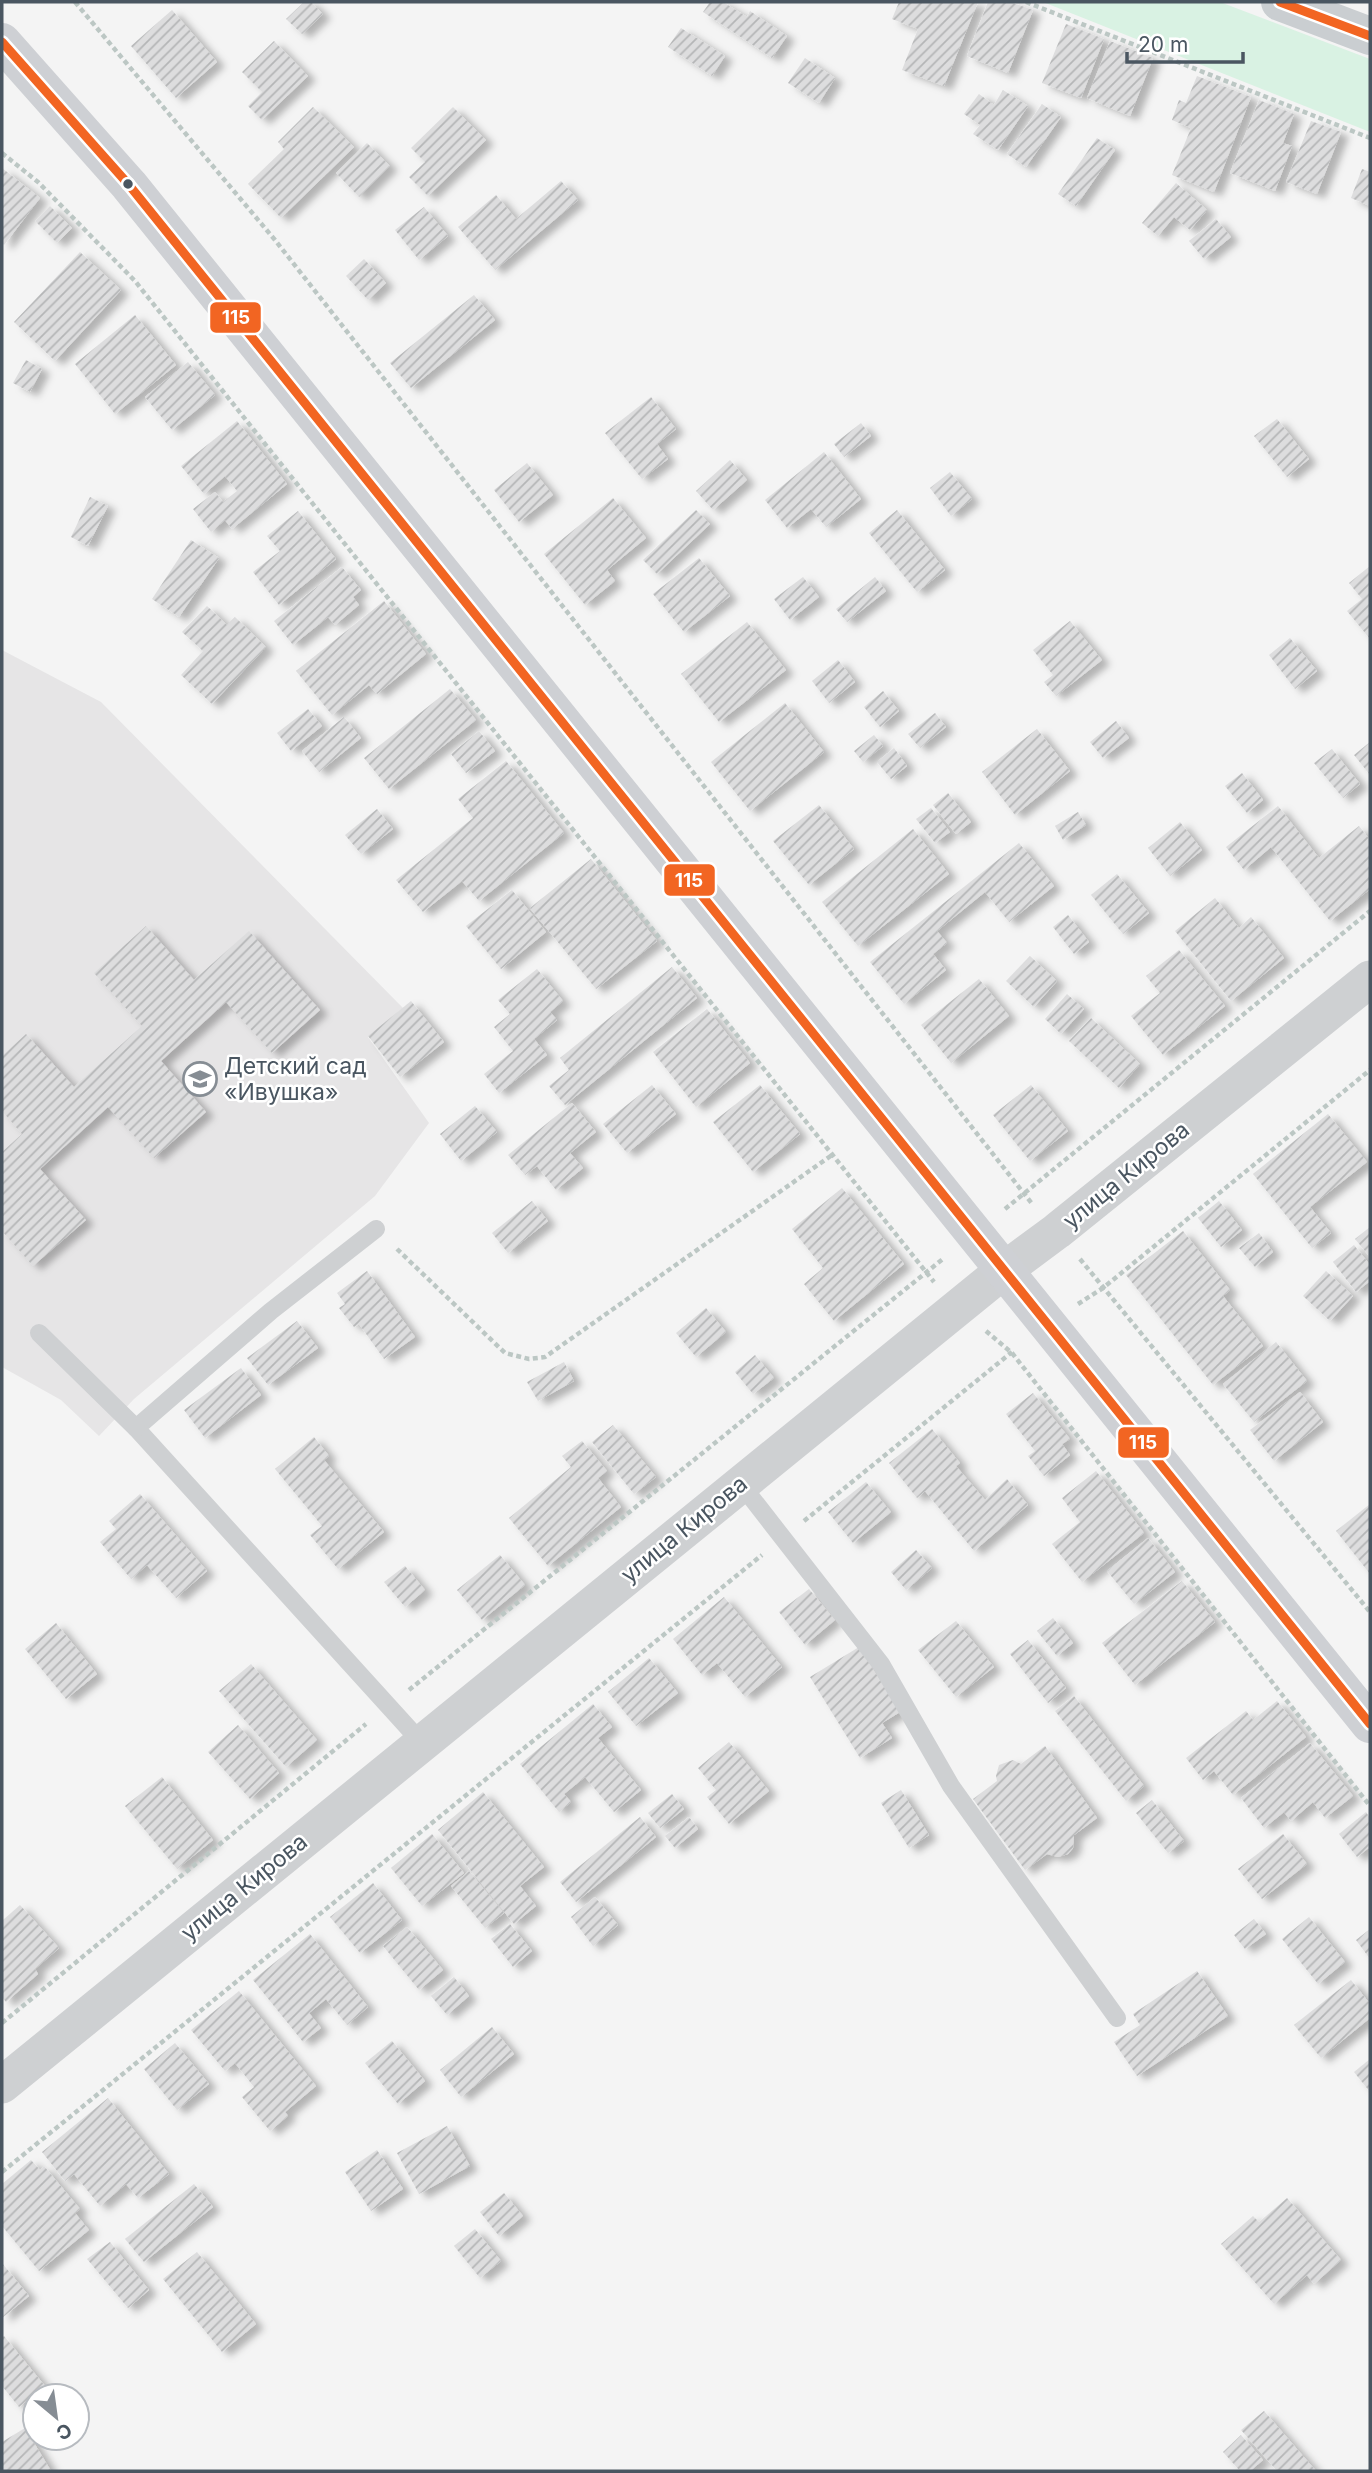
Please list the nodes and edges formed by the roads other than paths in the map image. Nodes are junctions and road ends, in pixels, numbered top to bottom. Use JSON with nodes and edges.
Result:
{"nodes":[{"id":1,"x":1280,"y":2,"type":"edge"},
{"id":2,"x":1370,"y":36,"type":"edge"},
{"id":3,"x":2,"y":42,"type":"edge"},
{"id":4,"x":1370,"y":979,"type":"edge"},
{"id":5,"x":376,"y":1229,"type":"road end"},
{"id":6,"x":1003,"y":1271,"type":"junction"},
{"id":7,"x":40,"y":1333,"type":"dead end"},
{"id":8,"x":136,"y":1428,"type":"junction"},
{"id":9,"x":740,"y":1483,"type":"junction"},
{"id":10,"x":1370,"y":1724,"type":"edge"},
{"id":11,"x":422,"y":1743,"type":"junction"},
{"id":12,"x":1117,"y":2018,"type":"dead end"},
{"id":13,"x":2,"y":2085,"type":"edge"}],
"edges":[{"from":1,"to":2,"type":"main road"},
{"from":3,"to":6,"type":"main road"},
{"from":4,"to":6,"type":"street","name":"улица Кирова"},
{"from":5,"to":8,"type":"lane"},
{"from":6,"to":9,"type":"street","name":"улица Кирова"},
{"from":6,"to":10,"type":"main road"},
{"from":7,"to":8,"type":"lane"},
{"from":8,"to":11,"type":"lane"},
{"from":9,"to":11,"type":"street","name":"улица Кирова"},
{"from":9,"to":12,"type":"lane"},
{"from":11,"to":13,"type":"street","name":"улица Кирова"}]}
